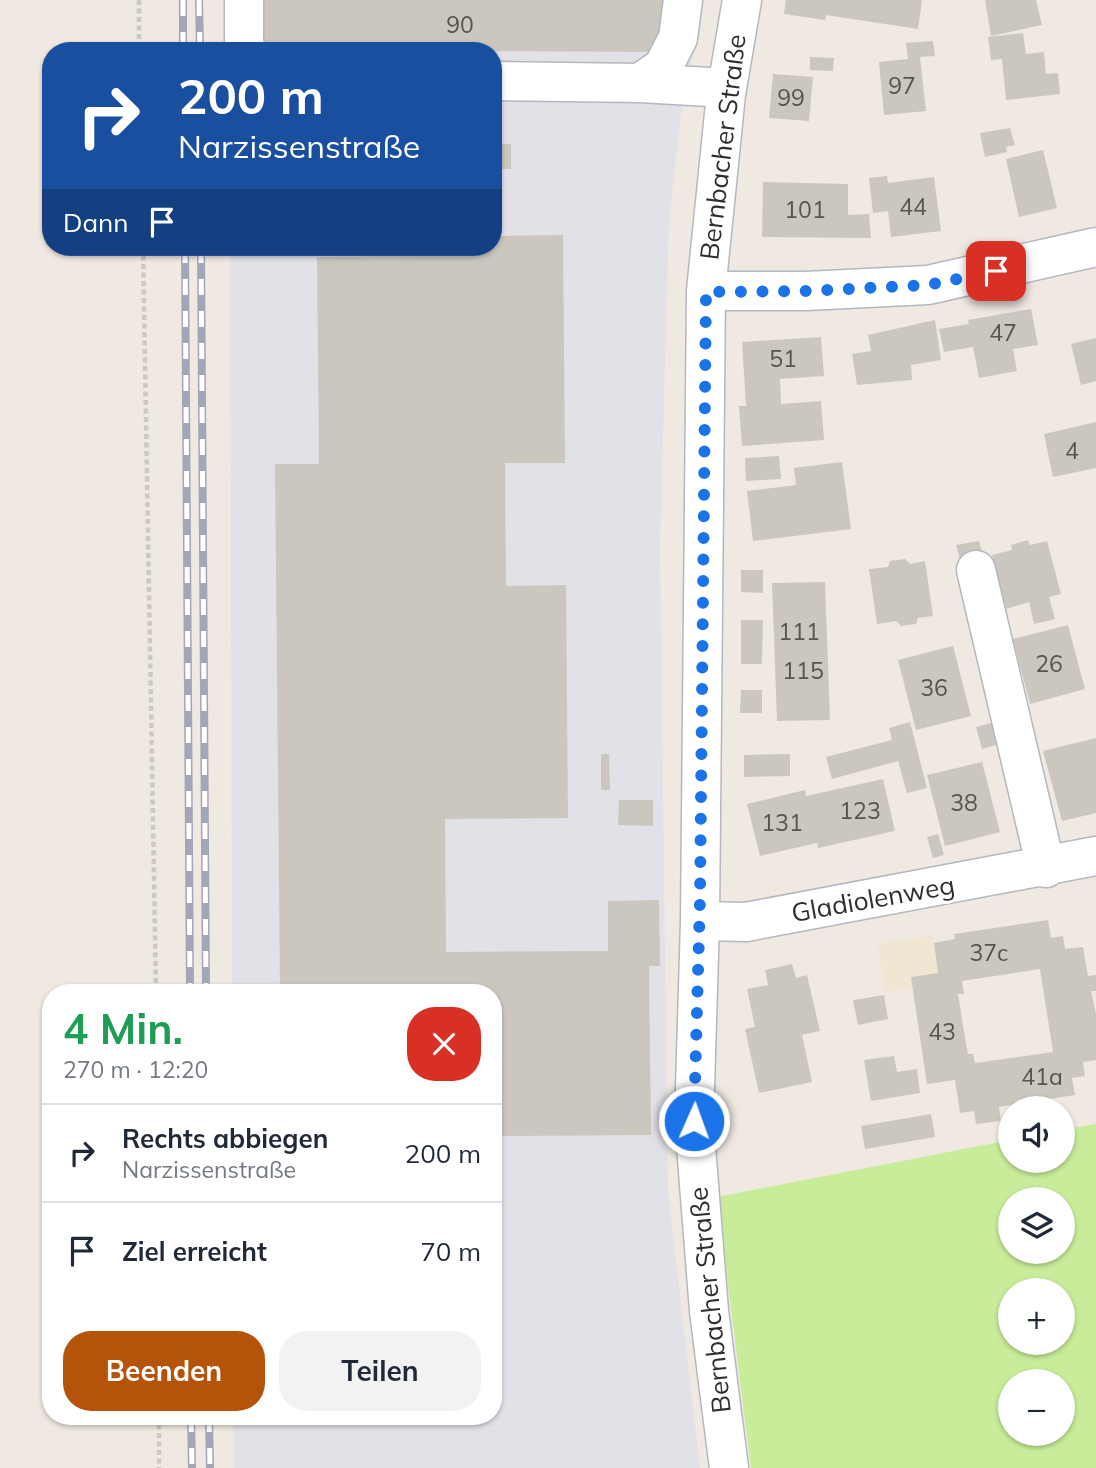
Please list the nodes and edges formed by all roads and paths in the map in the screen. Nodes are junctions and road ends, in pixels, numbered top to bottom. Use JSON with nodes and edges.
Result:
{"nodes":[{"id":1,"x":139,"y":0,"type":"edge"},
{"id":2,"x":244,"y":0,"type":"edge"},
{"id":3,"x":683,"y":0,"type":"edge"},
{"id":4,"x":742,"y":0,"type":"edge"},
{"id":5,"x":139,"y":42,"type":"edge"},
{"id":6,"x":244,"y":42,"type":"edge"},
{"id":7,"x":502,"y":81,"type":"edge"},
{"id":8,"x":640,"y":83,"type":"junction"},
{"id":9,"x":727,"y":88,"type":"junction"},
{"id":10,"x":1096,"y":247,"type":"edge"},
{"id":11,"x":143,"y":256,"type":"edge"},
{"id":12,"x":706,"y":292,"type":"junction"},
{"id":13,"x":976,"y":570,"type":"dead end"},
{"id":14,"x":1096,"y":856,"type":"edge"},
{"id":15,"x":1046,"y":868,"type":"junction"},
{"id":16,"x":700,"y":921,"type":"junction"},
{"id":17,"x":156,"y":984,"type":"edge"},
{"id":18,"x":159,"y":1425,"type":"edge"},
{"id":19,"x":159,"y":1468,"type":"edge"},
{"id":20,"x":729,"y":1468,"type":"edge"}],
"edges":[{"from":1,"to":5,"type":"path"},
{"from":2,"to":6,"type":"street"},
{"from":3,"to":8,"type":"street"},
{"from":4,"to":9,"type":"street","name":"Bernbacher Straße"},
{"from":7,"to":8,"type":"street"},
{"from":8,"to":9,"type":"street"},
{"from":9,"to":12,"type":"street","name":"Bernbacher Straße"},
{"from":10,"to":12,"type":"street"},
{"from":11,"to":17,"type":"path"},
{"from":12,"to":16,"type":"street","name":"Bernbacher Straße"},
{"from":13,"to":15,"type":"street"},
{"from":14,"to":15,"type":"street","name":"Gladiolenweg"},
{"from":15,"to":16,"type":"street","name":"Gladiolenweg"},
{"from":16,"to":20,"type":"street","name":"Bernbacher Straße"},
{"from":18,"to":19,"type":"path"}]}
